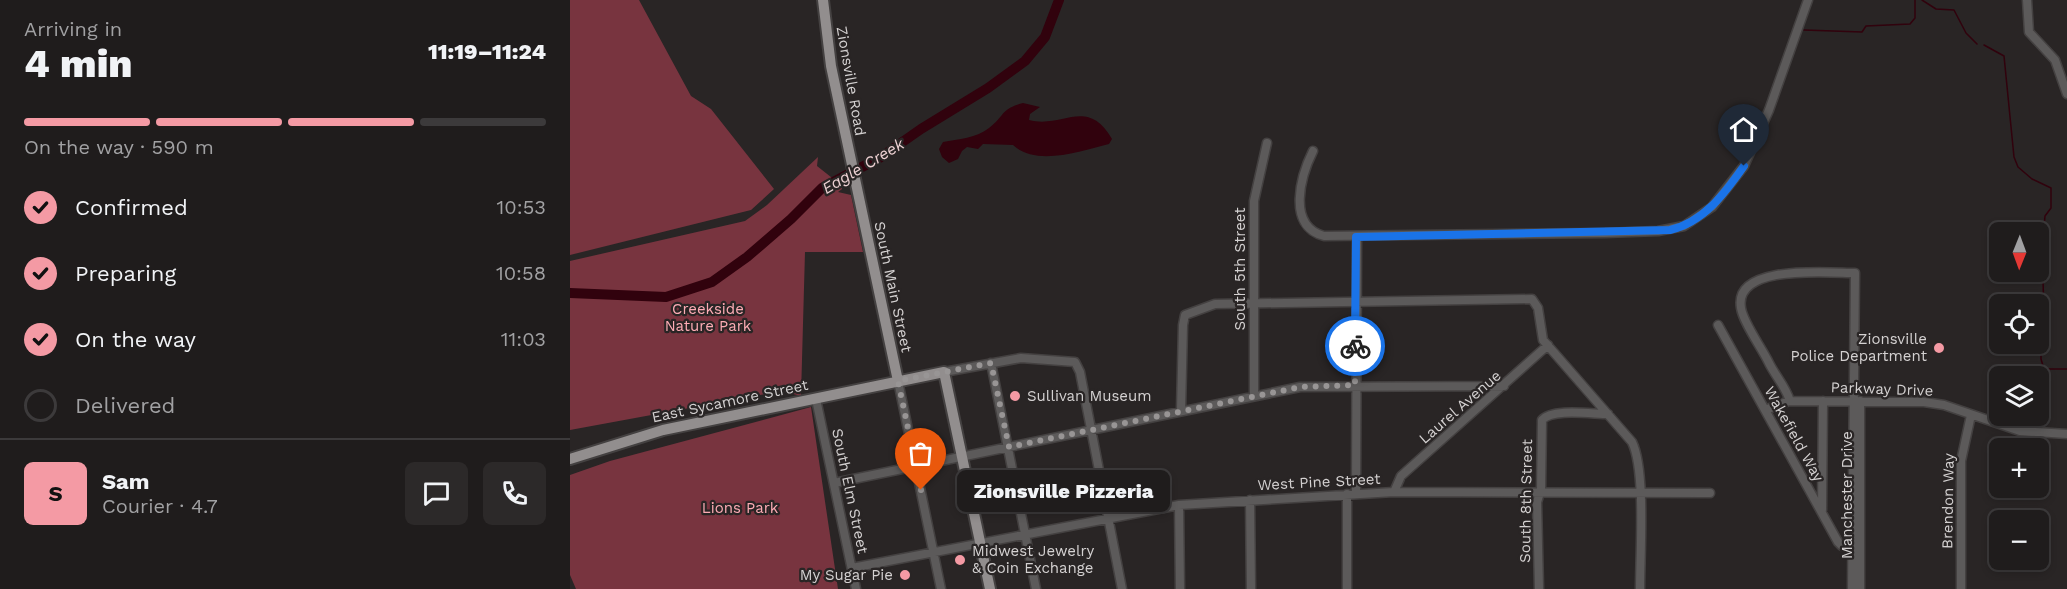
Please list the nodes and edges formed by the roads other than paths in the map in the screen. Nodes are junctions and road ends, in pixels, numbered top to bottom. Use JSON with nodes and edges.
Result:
{"nodes":[{"id":1,"x":823,"y":0,"type":"edge"},
{"id":2,"x":1808,"y":0,"type":"edge"},
{"id":3,"x":2027,"y":0,"type":"edge"},
{"id":4,"x":2067,"y":94,"type":"edge"},
{"id":5,"x":1267,"y":143,"type":"dead end"},
{"id":6,"x":1313,"y":151,"type":"dead end"},
{"id":7,"x":859,"y":202,"type":"joint"},
{"id":8,"x":1356,"y":237,"type":"junction"},
{"id":9,"x":1355,"y":300,"type":"junction"},
{"id":10,"x":1252,"y":302,"type":"junction"},
{"id":11,"x":1718,"y":325,"type":"dead end"},
{"id":12,"x":1548,"y":345,"type":"junction"},
{"id":13,"x":991,"y":363,"type":"junction"},
{"id":14,"x":944,"y":372,"type":"junction"},
{"id":15,"x":898,"y":381,"type":"junction"},
{"id":16,"x":1355,"y":385,"type":"junction"},
{"id":17,"x":1504,"y":386,"type":"junction"},
{"id":18,"x":1254,"y":396,"type":"junction"},
{"id":19,"x":816,"y":399,"type":"junction"},
{"id":20,"x":1790,"y":401,"type":"junction"},
{"id":21,"x":1822,"y":401,"type":"junction"},
{"id":22,"x":1857,"y":401,"type":"junction"},
{"id":23,"x":1181,"y":410,"type":"junction"},
{"id":24,"x":1765,"y":410,"type":"junction"},
{"id":25,"x":1608,"y":414,"type":"junction"},
{"id":26,"x":1971,"y":415,"type":"junction"},
{"id":27,"x":1090,"y":430,"type":"junction"},
{"id":28,"x":2067,"y":434,"type":"edge"},
{"id":29,"x":1009,"y":447,"type":"junction"},
{"id":30,"x":962,"y":457,"type":"junction"},
{"id":31,"x":570,"y":459,"type":"edge"},
{"id":32,"x":916,"y":466,"type":"junction"},
{"id":33,"x":834,"y":483,"type":"junction"},
{"id":34,"x":1394,"y":492,"type":"junction"},
{"id":35,"x":1352,"y":493,"type":"junction"},
{"id":36,"x":1540,"y":493,"type":"junction"},
{"id":37,"x":1639,"y":493,"type":"junction"},
{"id":38,"x":1710,"y":493,"type":"dead end"},
{"id":39,"x":1250,"y":500,"type":"junction"},
{"id":40,"x":1179,"y":505,"type":"junction"},
{"id":41,"x":1821,"y":511,"type":"junction"},
{"id":42,"x":1107,"y":517,"type":"junction"},
{"id":43,"x":1025,"y":533,"type":"junction"},
{"id":44,"x":980,"y":541,"type":"junction"},
{"id":45,"x":1853,"y":547,"type":"junction"},
{"id":46,"x":933,"y":551,"type":"junction"},
{"id":47,"x":852,"y":568,"type":"junction"},
{"id":48,"x":856,"y":589,"type":"edge"},
{"id":49,"x":941,"y":589,"type":"edge"},
{"id":50,"x":990,"y":589,"type":"edge"},
{"id":51,"x":1036,"y":589,"type":"edge"},
{"id":52,"x":1122,"y":589,"type":"edge"},
{"id":53,"x":1180,"y":589,"type":"edge"},
{"id":54,"x":1251,"y":589,"type":"edge"},
{"id":55,"x":1347,"y":589,"type":"edge"},
{"id":56,"x":1539,"y":589,"type":"edge"},
{"id":57,"x":1640,"y":589,"type":"edge"},
{"id":58,"x":1852,"y":589,"type":"edge"},
{"id":59,"x":1860,"y":589,"type":"edge"},
{"id":60,"x":1960,"y":589,"type":"edge"}],
"edges":[{"from":1,"to":7,"type":"main road","name":"Zionsville Road"},
{"from":2,"to":8,"type":"street"},
{"from":3,"to":4,"type":"street"},
{"from":5,"to":10,"type":"street","name":"South 5th Street"},
{"from":6,"to":8,"type":"street"},
{"from":7,"to":15,"type":"main road","name":"South Main Street"},
{"from":8,"to":9,"type":"street"},
{"from":9,"to":10,"type":"street"},
{"from":9,"to":12,"type":"street"},
{"from":9,"to":16,"type":"street"},
{"from":10,"to":18,"type":"street","name":"South 5th Street"},
{"from":10,"to":23,"type":"street"},
{"from":11,"to":24,"type":"street","name":"Wakefield Way"},
{"from":12,"to":17,"type":"street","name":"Laurel Avenue"},
{"from":12,"to":25,"type":"street"},
{"from":13,"to":14,"type":"street"},
{"from":13,"to":27,"type":"street"},
{"from":13,"to":29,"type":"street"},
{"from":14,"to":15,"type":"main road","name":"East Sycamore Street"},
{"from":14,"to":30,"type":"main road"},
{"from":15,"to":19,"type":"main road","name":"East Sycamore Street"},
{"from":15,"to":32,"type":"street","name":"South Main Street"},
{"from":16,"to":17,"type":"street"},
{"from":16,"to":18,"type":"street"},
{"from":16,"to":35,"type":"street"},
{"from":17,"to":34,"type":"street","name":"Laurel Avenue"},
{"from":18,"to":23,"type":"street"},
{"from":19,"to":31,"type":"main road","name":"East Sycamore Street"},
{"from":19,"to":33,"type":"street","name":"South Elm Street"},
{"from":20,"to":21,"type":"street","name":"Parkway Drive"},
{"from":20,"to":22,"type":"street"},
{"from":20,"to":24,"type":"street","name":"Parkway Drive"},
{"from":21,"to":22,"type":"street","name":"Parkway Drive"},
{"from":21,"to":41,"type":"street"},
{"from":22,"to":26,"type":"street","name":"Parkway Drive"},
{"from":22,"to":45,"type":"street","name":"Manchester Drive"},
{"from":22,"to":59,"type":"street","name":"Manchester Drive"},
{"from":23,"to":27,"type":"street"},
{"from":24,"to":41,"type":"street","name":"Wakefield Way"},
{"from":25,"to":36,"type":"street","name":"South 8th Street"},
{"from":25,"to":37,"type":"street"},
{"from":26,"to":28,"type":"street","name":"Parkway Drive"},
{"from":26,"to":60,"type":"street","name":"Brendon Way"},
{"from":27,"to":29,"type":"street"},
{"from":27,"to":42,"type":"street"},
{"from":29,"to":30,"type":"street"},
{"from":29,"to":43,"type":"street"},
{"from":30,"to":32,"type":"street"},
{"from":30,"to":44,"type":"main road"},
{"from":32,"to":33,"type":"street"},
{"from":32,"to":46,"type":"street","name":"South Main Street"},
{"from":33,"to":47,"type":"street","name":"South Elm Street"},
{"from":34,"to":35,"type":"street","name":"West Pine Street"},
{"from":34,"to":36,"type":"street","name":"West Pine Street"},
{"from":35,"to":39,"type":"street","name":"West Pine Street"},
{"from":35,"to":55,"type":"street"},
{"from":36,"to":37,"type":"street","name":"West Pine Street"},
{"from":36,"to":56,"type":"street","name":"South 8th Street"},
{"from":37,"to":38,"type":"street","name":"West Pine Street"},
{"from":37,"to":57,"type":"street"},
{"from":39,"to":40,"type":"street","name":"West Pine Street"},
{"from":39,"to":54,"type":"street"},
{"from":40,"to":42,"type":"street","name":"West Pine Street"},
{"from":40,"to":53,"type":"street"},
{"from":41,"to":45,"type":"street","name":"Wakefield Way"},
{"from":42,"to":43,"type":"street","name":"West Pine Street"},
{"from":42,"to":52,"type":"street"},
{"from":43,"to":44,"type":"street","name":"West Pine Street"},
{"from":43,"to":51,"type":"street"},
{"from":44,"to":46,"type":"street","name":"West Pine Street"},
{"from":44,"to":50,"type":"main road"},
{"from":45,"to":58,"type":"street","name":"Manchester Drive"},
{"from":46,"to":47,"type":"street","name":"West Pine Street"},
{"from":46,"to":49,"type":"street","name":"South Main Street"},
{"from":47,"to":48,"type":"street","name":"South Elm Street"}]}
